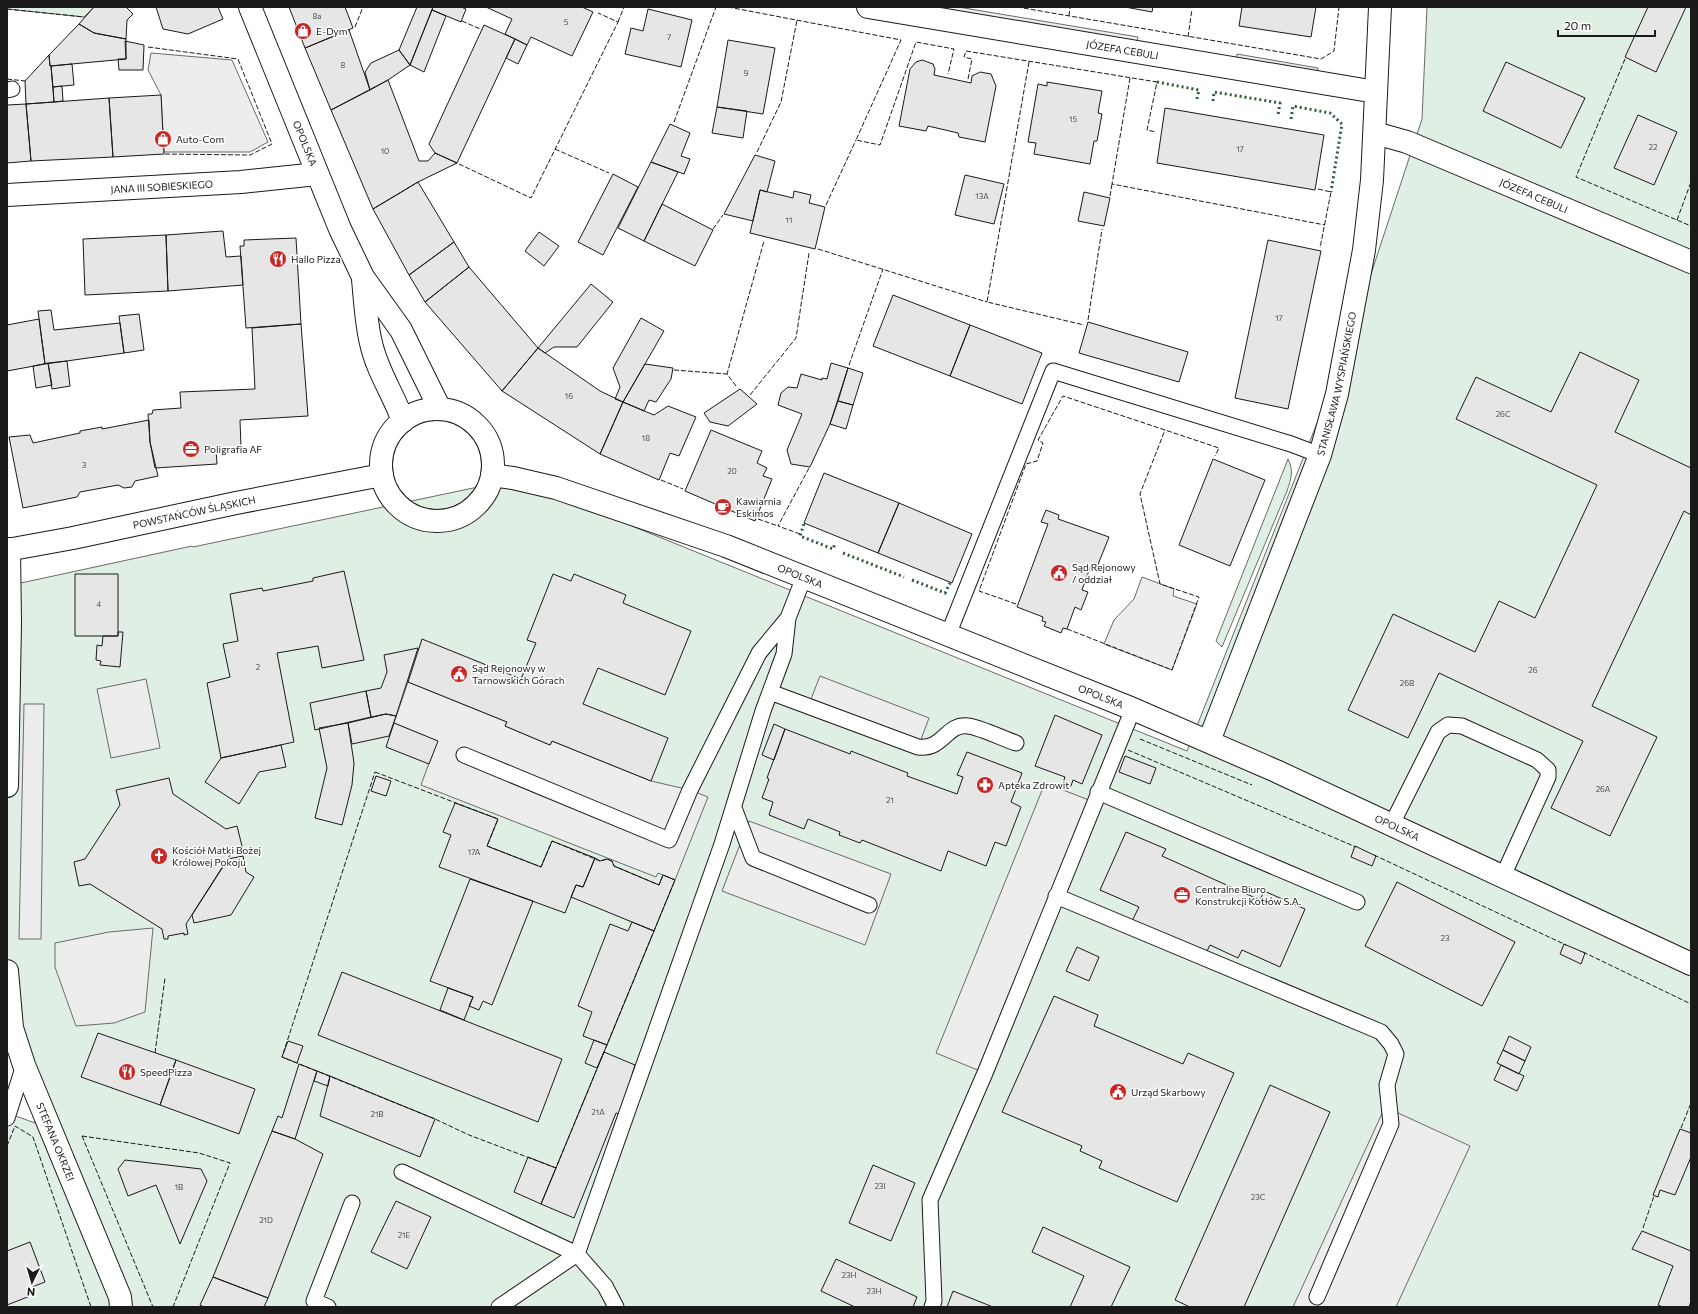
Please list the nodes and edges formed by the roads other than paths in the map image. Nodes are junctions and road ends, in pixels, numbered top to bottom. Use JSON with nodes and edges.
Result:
{"nodes":[{"id":1,"x":250,"y":7,"type":"edge"},
{"id":2,"x":868,"y":7,"type":"edge"},
{"id":3,"x":871,"y":7,"type":"edge"},
{"id":4,"x":1380,"y":7,"type":"edge"},
{"id":5,"x":1376,"y":92,"type":"junction"},
{"id":6,"x":1375,"y":133,"type":"junction"},
{"id":7,"x":317,"y":174,"type":"junction"},
{"id":8,"x":7,"y":195,"type":"edge"},
{"id":9,"x":1691,"y":262,"type":"edge"},
{"id":10,"x":363,"y":277,"type":"junction"},
{"id":11,"x":440,"y":409,"type":"junction"},
{"id":12,"x":403,"y":421,"type":"junction"},
{"id":13,"x":1320,"y":455,"type":"junction"},
{"id":14,"x":382,"y":475,"type":"junction"},
{"id":15,"x":492,"y":475,"type":"junction"},
{"id":16,"x":8,"y":549,"type":"edge"},
{"id":17,"x":804,"y":577,"type":"junction"},
{"id":18,"x":788,"y":618,"type":"junction"},
{"id":19,"x":948,"y":635,"type":"junction"},
{"id":20,"x":770,"y":692,"type":"junction"},
{"id":21,"x":1132,"y":709,"type":"junction"},
{"id":22,"x":1209,"y":741,"type":"junction"},
{"id":23,"x":1016,"y":743,"type":"dead end"},
{"id":24,"x":464,"y":755,"type":"dead end"},
{"id":25,"x":7,"y":786,"type":"edge"},
{"id":26,"x":1098,"y":792,"type":"junction"},
{"id":27,"x":734,"y":808,"type":"junction"},
{"id":28,"x":1392,"y":824,"type":"junction"},
{"id":29,"x":1503,"y":876,"type":"junction"},
{"id":30,"x":1056,"y":896,"type":"junction"},
{"id":31,"x":1358,"y":902,"type":"dead end"},
{"id":32,"x":870,"y":905,"type":"dead end"},
{"id":33,"x":1691,"y":964,"type":"edge"},
{"id":34,"x":7,"y":971,"type":"edge"},
{"id":35,"x":15,"y":1066,"type":"edge"},
{"id":36,"x":7,"y":1118,"type":"edge"},
{"id":37,"x":402,"y":1172,"type":"dead end"},
{"id":38,"x":352,"y":1203,"type":"dead end"},
{"id":39,"x":577,"y":1254,"type":"junction"},
{"id":40,"x":1317,"y":1297,"type":"dead end"},
{"id":41,"x":121,"y":1307,"type":"edge"},
{"id":42,"x":328,"y":1307,"type":"edge"},
{"id":43,"x":499,"y":1307,"type":"edge"},
{"id":44,"x":616,"y":1307,"type":"edge"},
{"id":45,"x":932,"y":1307,"type":"edge"}],
"edges":[{"from":1,"to":7,"type":"street","name":"OPOLSKA"},
{"from":2,"to":3,"type":"street","name":"JÓZEFA CEBULI"},
{"from":3,"to":5,"type":"street","name":"JÓZEFA CEBULI"},
{"from":4,"to":5,"type":"street","name":"STANISŁAWA WYSPIAŃSKIEGO"},
{"from":5,"to":6,"type":"street","name":"STANISŁAWA WYSPIAŃSKIEGO"},
{"from":6,"to":9,"type":"street","name":"JÓZEFA CEBULI"},
{"from":6,"to":13,"type":"street","name":"STANISŁAWA WYSPIAŃSKIEGO"},
{"from":7,"to":8,"type":"street","name":"JANA III SOBIESKIEGO"},
{"from":7,"to":10,"type":"street","name":"OPOLSKA"},
{"from":10,"to":11,"type":"street","name":"OPOLSKA"},
{"from":10,"to":12,"type":"street","name":"OPOLSKA"},
{"from":11,"to":12,"type":"street"},
{"from":11,"to":15,"type":"street"},
{"from":12,"to":14,"type":"street"},
{"from":13,"to":19,"type":"lane"},
{"from":13,"to":22,"type":"street","name":"STANISŁAWA WYSPIAŃSKIEGO"},
{"from":14,"to":15,"type":"street"},
{"from":14,"to":16,"type":"street","name":"POWSTAŃCÓW ŚLĄSKICH"},
{"from":15,"to":17,"type":"street","name":"OPOLSKA"},
{"from":16,"to":25,"type":"street"},
{"from":17,"to":18,"type":"lane"},
{"from":17,"to":19,"type":"street","name":"OPOLSKA"},
{"from":18,"to":20,"type":"lane"},
{"from":18,"to":24,"type":"lane"},
{"from":19,"to":21,"type":"street","name":"OPOLSKA"},
{"from":20,"to":23,"type":"lane"},
{"from":20,"to":27,"type":"lane"},
{"from":21,"to":22,"type":"street","name":"OPOLSKA"},
{"from":21,"to":26,"type":"lane"},
{"from":22,"to":28,"type":"street","name":"OPOLSKA"},
{"from":26,"to":30,"type":"lane"},
{"from":26,"to":31,"type":"lane"},
{"from":27,"to":32,"type":"lane"},
{"from":27,"to":39,"type":"lane"},
{"from":28,"to":29,"type":"street","name":"OPOLSKA"},
{"from":28,"to":29,"type":"lane"},
{"from":29,"to":33,"type":"street","name":"OPOLSKA"},
{"from":30,"to":40,"type":"lane"},
{"from":30,"to":45,"type":"lane"},
{"from":34,"to":35,"type":"street","name":"STEFANA OKRZEI"},
{"from":35,"to":36,"type":"lane"},
{"from":35,"to":41,"type":"street","name":"STEFANA OKRZEI"},
{"from":37,"to":39,"type":"lane"},
{"from":38,"to":42,"type":"lane"},
{"from":39,"to":43,"type":"lane"},
{"from":39,"to":44,"type":"lane"}]}
